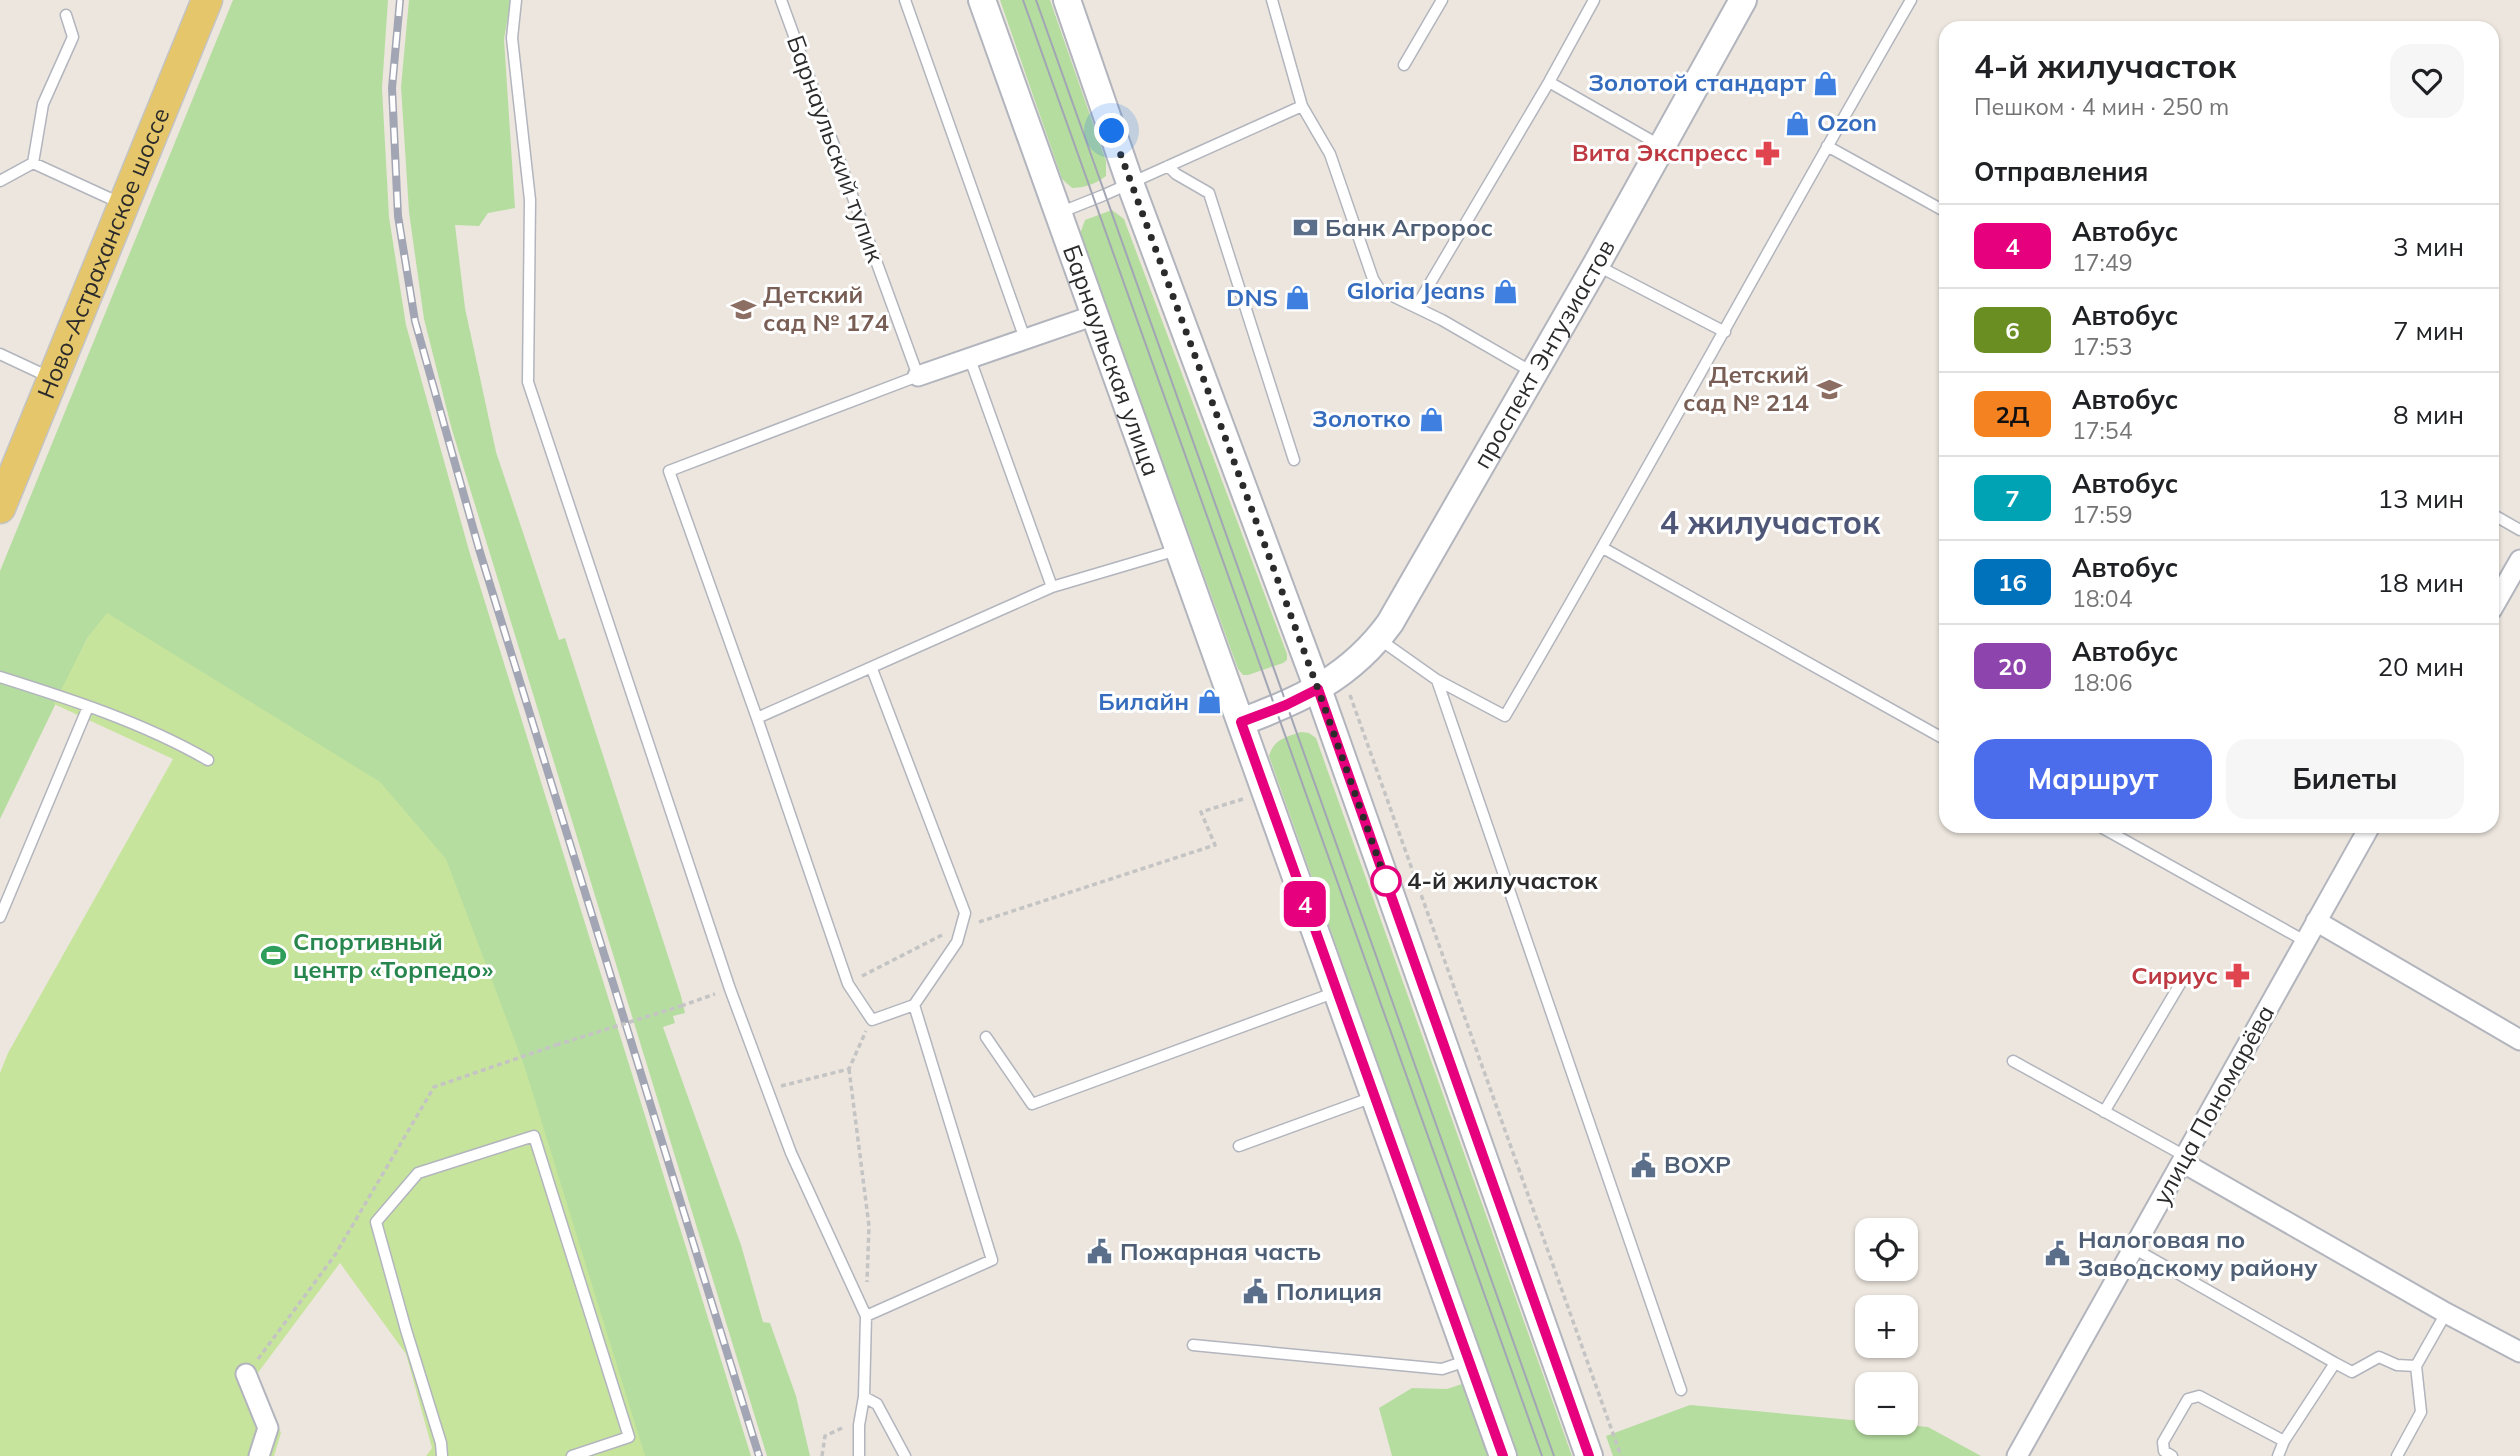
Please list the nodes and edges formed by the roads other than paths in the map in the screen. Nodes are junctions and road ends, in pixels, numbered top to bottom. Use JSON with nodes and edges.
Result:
{"nodes":[{"id":1,"x":207,"y":0,"type":"edge"},
{"id":2,"x":516,"y":0,"type":"edge"},
{"id":3,"x":781,"y":0,"type":"edge"},
{"id":4,"x":905,"y":0,"type":"edge"},
{"id":5,"x":982,"y":0,"type":"edge"},
{"id":6,"x":1068,"y":0,"type":"edge"},
{"id":7,"x":1272,"y":0,"type":"edge"},
{"id":8,"x":1442,"y":0,"type":"edge"},
{"id":9,"x":1594,"y":0,"type":"edge"},
{"id":10,"x":1743,"y":0,"type":"edge"},
{"id":11,"x":1911,"y":0,"type":"edge"},
{"id":12,"x":66,"y":15,"type":"dead end"},
{"id":13,"x":1404,"y":65,"type":"dead end"},
{"id":14,"x":1549,"y":82,"type":"junction"},
{"id":15,"x":1301,"y":106,"type":"junction"},
{"id":16,"x":1827,"y":146,"type":"junction"},
{"id":17,"x":1662,"y":147,"type":"junction"},
{"id":18,"x":33,"y":163,"type":"junction"},
{"id":19,"x":1168,"y":166,"type":"junction"},
{"id":20,"x":0,"y":181,"type":"edge"},
{"id":21,"x":1130,"y":183,"type":"junction"},
{"id":22,"x":124,"y":205,"type":"junction"},
{"id":23,"x":1939,"y":208,"type":"edge"},
{"id":24,"x":1059,"y":214,"type":"junction"},
{"id":25,"x":1596,"y":265,"type":"junction"},
{"id":26,"x":1416,"y":307,"type":"junction"},
{"id":27,"x":1095,"y":315,"type":"junction"},
{"id":28,"x":1725,"y":332,"type":"junction"},
{"id":29,"x":1025,"y":340,"type":"junction"},
{"id":30,"x":0,"y":354,"type":"edge"},
{"id":31,"x":970,"y":359,"type":"junction"},
{"id":32,"x":1534,"y":373,"type":"junction"},
{"id":33,"x":918,"y":376,"type":"junction"},
{"id":34,"x":52,"y":379,"type":"junction"},
{"id":35,"x":1294,"y":460,"type":"dead end"},
{"id":36,"x":4,"y":489,"type":"edge"},
{"id":37,"x":2499,"y":518,"type":"edge"},
{"id":38,"x":2520,"y":530,"type":"edge"},
{"id":39,"x":1604,"y":548,"type":"junction"},
{"id":40,"x":1177,"y":550,"type":"junction"},
{"id":41,"x":2520,"y":560,"type":"edge"},
{"id":42,"x":1052,"y":587,"type":"junction"},
{"id":43,"x":2499,"y":598,"type":"edge"},
{"id":44,"x":1378,"y":639,"type":"junction"},
{"id":45,"x":872,"y":669,"type":"junction"},
{"id":46,"x":0,"y":677,"type":"edge"},
{"id":47,"x":1437,"y":680,"type":"junction"},
{"id":48,"x":1318,"y":689,"type":"junction"},
{"id":49,"x":88,"y":707,"type":"junction"},
{"id":50,"x":757,"y":718,"type":"junction"},
{"id":51,"x":1241,"y":722,"type":"junction"},
{"id":52,"x":1939,"y":736,"type":"edge"},
{"id":53,"x":208,"y":760,"type":"dead end"},
{"id":54,"x":2111,"y":833,"type":"edge"},
{"id":55,"x":2366,"y":833,"type":"edge"},
{"id":56,"x":0,"y":917,"type":"edge"},
{"id":57,"x":2316,"y":921,"type":"junction"},
{"id":58,"x":2305,"y":942,"type":"junction"},
{"id":59,"x":2180,"y":984,"type":"dead end"},
{"id":60,"x":1336,"y":992,"type":"junction"},
{"id":61,"x":914,"y":1005,"type":"junction"},
{"id":62,"x":986,"y":1037,"type":"dead end"},
{"id":63,"x":2520,"y":1040,"type":"edge"},
{"id":64,"x":2013,"y":1060,"type":"dead end"},
{"id":65,"x":1374,"y":1097,"type":"junction"},
{"id":66,"x":2104,"y":1112,"type":"junction"},
{"id":67,"x":1239,"y":1146,"type":"dead end"},
{"id":68,"x":2183,"y":1159,"type":"junction"},
{"id":69,"x":2135,"y":1249,"type":"junction"},
{"id":70,"x":2446,"y":1313,"type":"junction"},
{"id":71,"x":866,"y":1316,"type":"junction"},
{"id":72,"x":1192,"y":1345,"type":"dead end"},
{"id":73,"x":2520,"y":1352,"type":"edge"},
{"id":74,"x":1468,"y":1360,"type":"junction"},
{"id":75,"x":2335,"y":1363,"type":"junction"},
{"id":76,"x":2416,"y":1366,"type":"junction"},
{"id":77,"x":246,"y":1374,"type":"dead end"},
{"id":78,"x":1681,"y":1390,"type":"dead end"},
{"id":79,"x":864,"y":1397,"type":"junction"},
{"id":80,"x":2284,"y":1441,"type":"junction"},
{"id":81,"x":259,"y":1456,"type":"edge"},
{"id":82,"x":442,"y":1456,"type":"edge"},
{"id":83,"x":572,"y":1456,"type":"edge"},
{"id":84,"x":859,"y":1456,"type":"edge"},
{"id":85,"x":905,"y":1456,"type":"edge"},
{"id":86,"x":1503,"y":1456,"type":"edge"},
{"id":87,"x":1589,"y":1456,"type":"edge"},
{"id":88,"x":2017,"y":1456,"type":"edge"},
{"id":89,"x":2172,"y":1456,"type":"edge"},
{"id":90,"x":2277,"y":1456,"type":"edge"},
{"id":91,"x":2397,"y":1456,"type":"edge"}],
"edges":[{"from":1,"to":22,"type":"main road","name":"Ново-Астраханское шоссе"},
{"from":2,"to":71,"type":"lane"},
{"from":3,"to":33,"type":"lane","name":"Барнаульский тупик"},
{"from":4,"to":29,"type":"lane"},
{"from":5,"to":24,"type":"main road","name":"Барнаульская улица"},
{"from":6,"to":21,"type":"main road"},
{"from":7,"to":15,"type":"lane"},
{"from":8,"to":13,"type":"lane"},
{"from":9,"to":14,"type":"lane"},
{"from":10,"to":17,"type":"main road","name":"проспект Энтузиастов"},
{"from":11,"to":16,"type":"lane"},
{"from":12,"to":18,"type":"lane"},
{"from":14,"to":17,"type":"lane"},
{"from":14,"to":26,"type":"lane"},
{"from":15,"to":19,"type":"lane"},
{"from":15,"to":26,"type":"lane"},
{"from":16,"to":23,"type":"lane"},
{"from":16,"to":28,"type":"lane"},
{"from":17,"to":25,"type":"main road","name":"проспект Энтузиастов"},
{"from":18,"to":20,"type":"lane"},
{"from":18,"to":22,"type":"lane"},
{"from":19,"to":21,"type":"lane"},
{"from":19,"to":35,"type":"lane"},
{"from":21,"to":24,"type":"lane"},
{"from":21,"to":48,"type":"main road"},
{"from":22,"to":34,"type":"main road","name":"Ново-Астраханское шоссе"},
{"from":24,"to":27,"type":"main road","name":"Барнаульская улица"},
{"from":25,"to":28,"type":"lane"},
{"from":25,"to":32,"type":"main road","name":"проспект Энтузиастов"},
{"from":26,"to":32,"type":"lane"},
{"from":27,"to":29,"type":"street"},
{"from":27,"to":40,"type":"main road","name":"Барнаульская улица"},
{"from":28,"to":39,"type":"lane"},
{"from":29,"to":31,"type":"street"},
{"from":30,"to":34,"type":"lane"},
{"from":31,"to":33,"type":"street"},
{"from":31,"to":42,"type":"lane"},
{"from":32,"to":44,"type":"main road","name":"проспект Энтузиастов"},
{"from":33,"to":50,"type":"lane"},
{"from":34,"to":36,"type":"main road","name":"Ново-Астраханское шоссе"},
{"from":37,"to":38,"type":"lane"},
{"from":39,"to":47,"type":"lane"},
{"from":39,"to":52,"type":"lane"},
{"from":40,"to":42,"type":"lane"},
{"from":40,"to":51,"type":"main road","name":"Барнаульская улица"},
{"from":41,"to":43,"type":"street"},
{"from":42,"to":45,"type":"lane"},
{"from":44,"to":47,"type":"lane"},
{"from":44,"to":48,"type":"main road","name":"проспект Энтузиастов"},
{"from":45,"to":50,"type":"lane"},
{"from":45,"to":61,"type":"lane"},
{"from":46,"to":49,"type":"lane"},
{"from":47,"to":78,"type":"lane"},
{"from":48,"to":51,"type":"main road","name":"проспект Энтузиастов"},
{"from":48,"to":87,"type":"main road"},
{"from":49,"to":53,"type":"lane"},
{"from":49,"to":56,"type":"lane"},
{"from":50,"to":61,"type":"lane"},
{"from":51,"to":60,"type":"main road"},
{"from":54,"to":58,"type":"lane"},
{"from":55,"to":57,"type":"street","name":"улица Пономарёва"},
{"from":57,"to":58,"type":"street","name":"улица Пономарёва"},
{"from":57,"to":63,"type":"street"},
{"from":58,"to":68,"type":"street","name":"улица Пономарёва"},
{"from":59,"to":66,"type":"lane"},
{"from":60,"to":62,"type":"lane"},
{"from":60,"to":65,"type":"main road"},
{"from":61,"to":71,"type":"lane"},
{"from":64,"to":66,"type":"lane"},
{"from":65,"to":67,"type":"lane"},
{"from":65,"to":74,"type":"main road"},
{"from":66,"to":68,"type":"lane"},
{"from":68,"to":69,"type":"street","name":"улица Пономарёва"},
{"from":68,"to":70,"type":"street"},
{"from":69,"to":75,"type":"lane"},
{"from":69,"to":88,"type":"street","name":"улица Пономарёва"},
{"from":70,"to":73,"type":"street"},
{"from":70,"to":76,"type":"lane"},
{"from":71,"to":79,"type":"lane"},
{"from":72,"to":74,"type":"lane"},
{"from":74,"to":86,"type":"main road"},
{"from":75,"to":76,"type":"lane"},
{"from":75,"to":80,"type":"lane"},
{"from":76,"to":91,"type":"lane"},
{"from":77,"to":81,"type":"street"},
{"from":79,"to":84,"type":"lane"},
{"from":79,"to":85,"type":"lane"},
{"from":80,"to":89,"type":"lane"},
{"from":80,"to":90,"type":"lane"},
{"from":82,"to":83,"type":"lane"}]}
